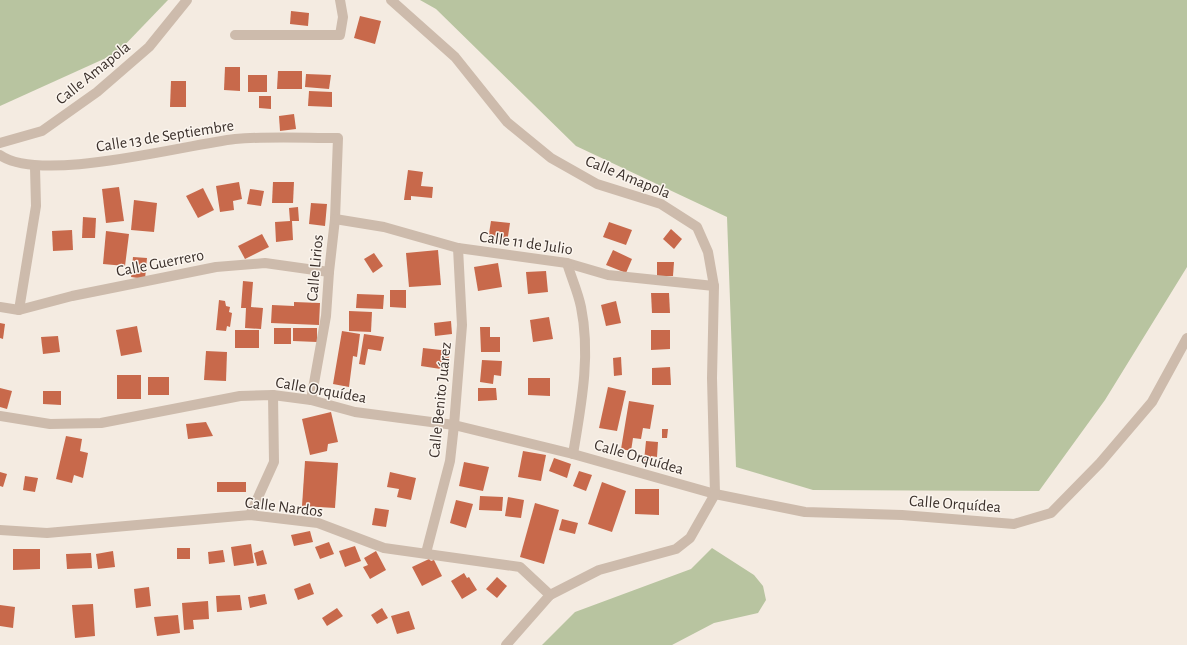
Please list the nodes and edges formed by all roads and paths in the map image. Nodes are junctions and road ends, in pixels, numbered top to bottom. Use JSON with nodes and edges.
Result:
{"nodes":[{"id":1,"x":187,"y":0,"type":"edge"},
{"id":2,"x":340,"y":0,"type":"edge"},
{"id":3,"x":391,"y":0,"type":"edge"},
{"id":4,"x":235,"y":35,"type":"dead end"},
{"id":5,"x":338,"y":138,"type":"joint"},
{"id":6,"x":0,"y":144,"type":"edge"},
{"id":7,"x":0,"y":155,"type":"edge"},
{"id":8,"x":35,"y":167,"type":"junction"},
{"id":9,"x":335,"y":219,"type":"junction"},
{"id":10,"x":458,"y":248,"type":"junction"},
{"id":11,"x":566,"y":263,"type":"junction"},
{"id":12,"x":329,"y":272,"type":"junction"},
{"id":13,"x":714,"y":286,"type":"junction"},
{"id":14,"x":0,"y":307,"type":"edge"},
{"id":15,"x":19,"y":310,"type":"junction"},
{"id":16,"x":1187,"y":338,"type":"edge"},
{"id":17,"x":273,"y":395,"type":"junction"},
{"id":18,"x":311,"y":400,"type":"junction"},
{"id":19,"x":0,"y":416,"type":"edge"},
{"id":20,"x":454,"y":425,"type":"junction"},
{"id":21,"x":573,"y":454,"type":"junction"},
{"id":22,"x":715,"y":494,"type":"junction"},
{"id":23,"x":250,"y":515,"type":"junction"},
{"id":24,"x":0,"y":530,"type":"edge"},
{"id":25,"x":426,"y":553,"type":"junction"},
{"id":26,"x":550,"y":595,"type":"junction"},
{"id":27,"x":506,"y":645,"type":"edge"}],
"edges":[{"from":1,"to":6,"type":"street","name":"Calle Amapola"},
{"from":2,"to":4,"type":"street"},
{"from":3,"to":13,"type":"street","name":"Calle Amapola"},
{"from":5,"to":8,"type":"street","name":"Calle 13 de Septiembre"},
{"from":5,"to":9,"type":"street","name":"Calle Lirios"},
{"from":7,"to":8,"type":"street","name":"Calle 13 de Septiembre"},
{"from":8,"to":15,"type":"street"},
{"from":9,"to":10,"type":"street","name":"Calle 11 de Julio"},
{"from":9,"to":12,"type":"street","name":"Calle Lirios"},
{"from":10,"to":11,"type":"street","name":"Calle 11 de Julio"},
{"from":10,"to":20,"type":"street","name":"Calle Benito Juárez"},
{"from":11,"to":13,"type":"street","name":"Calle 11 de Julio"},
{"from":11,"to":21,"type":"street"},
{"from":12,"to":15,"type":"street","name":"Calle Guerrero"},
{"from":12,"to":18,"type":"street","name":"Calle Lirios"},
{"from":13,"to":22,"type":"street","name":"Calle Amapola"},
{"from":14,"to":15,"type":"street","name":"Calle Guerrero"},
{"from":16,"to":22,"type":"street","name":"Calle Orquídea"},
{"from":17,"to":18,"type":"street","name":"Calle Orquídea"},
{"from":17,"to":19,"type":"street","name":"Calle Orquídea"},
{"from":17,"to":23,"type":"street"},
{"from":18,"to":20,"type":"street","name":"Calle Orquídea"},
{"from":20,"to":21,"type":"street","name":"Calle Orquídea"},
{"from":20,"to":25,"type":"street","name":"Calle Benito Juárez"},
{"from":21,"to":22,"type":"street","name":"Calle Orquídea"},
{"from":22,"to":26,"type":"street"},
{"from":23,"to":24,"type":"street","name":"Calle Nardos"},
{"from":23,"to":25,"type":"street","name":"Calle Nardos"},
{"from":25,"to":26,"type":"street","name":"Calle Nardos"},
{"from":26,"to":27,"type":"street"}]}
